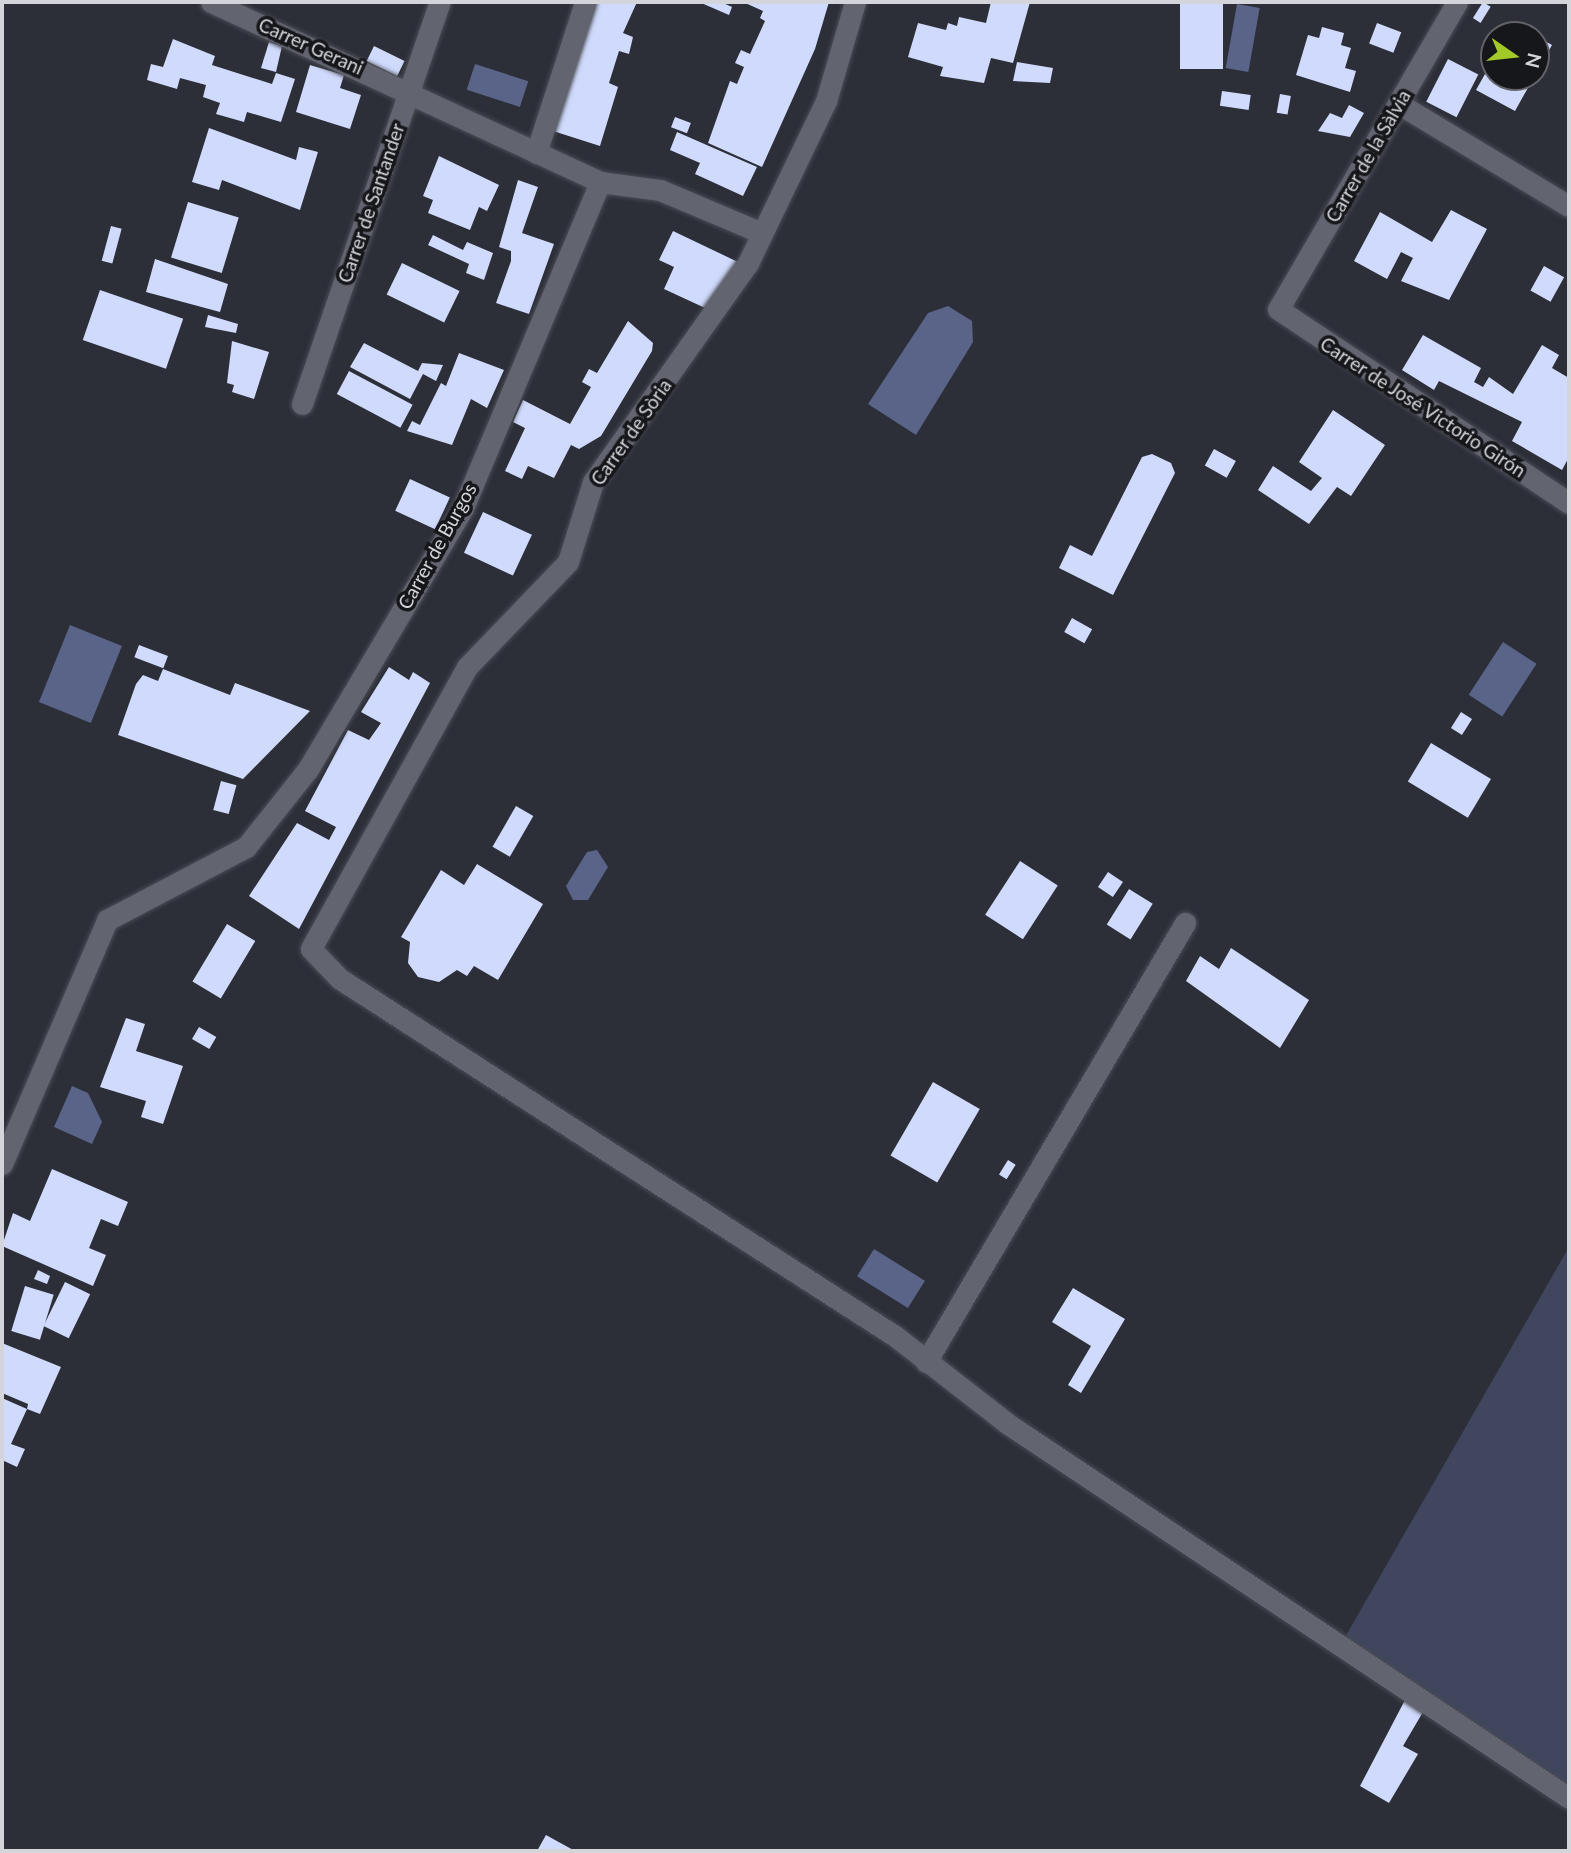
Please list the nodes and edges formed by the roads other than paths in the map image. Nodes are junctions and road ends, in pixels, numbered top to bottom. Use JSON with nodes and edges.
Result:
{"nodes":[{"id":1,"x":211,"y":2,"type":"edge"},
{"id":2,"x":440,"y":2,"type":"edge"},
{"id":3,"x":585,"y":2,"type":"edge"},
{"id":4,"x":855,"y":2,"type":"edge"},
{"id":5,"x":1457,"y":2,"type":"edge"},
{"id":6,"x":410,"y":91,"type":"junction"},
{"id":7,"x":1399,"y":104,"type":"junction"},
{"id":8,"x":536,"y":153,"type":"junction"},
{"id":9,"x":600,"y":183,"type":"junction"},
{"id":10,"x":1569,"y":206,"type":"edge"},
{"id":11,"x":762,"y":233,"type":"junction"},
{"id":12,"x":1278,"y":309,"type":"joint"},
{"id":13,"x":302,"y":404,"type":"dead end"},
{"id":14,"x":1569,"y":503,"type":"edge"},
{"id":15,"x":1185,"y":923,"type":"dead end"},
{"id":16,"x":2,"y":1164,"type":"edge"},
{"id":17,"x":926,"y":1362,"type":"junction"},
{"id":18,"x":1569,"y":1798,"type":"edge"}],
"edges":[{"from":1,"to":6,"type":"street","name":"Carrer Gerani"},
{"from":2,"to":6,"type":"street","name":"Carrer de Santander"},
{"from":3,"to":8,"type":"street"},
{"from":4,"to":11,"type":"street","name":"Carrer de Sòria"},
{"from":5,"to":7,"type":"street","name":"Carrer de la Sàlvia"},
{"from":6,"to":8,"type":"street"},
{"from":6,"to":13,"type":"street","name":"Carrer de Santander"},
{"from":7,"to":10,"type":"street"},
{"from":7,"to":12,"type":"street","name":"Carrer de la Sàlvia"},
{"from":8,"to":9,"type":"street"},
{"from":9,"to":11,"type":"street"},
{"from":9,"to":16,"type":"street","name":"Carrer de Burgos"},
{"from":11,"to":17,"type":"street","name":"Carrer de Sòria"},
{"from":12,"to":14,"type":"street","name":"Carrer de José Victorio Girón"},
{"from":15,"to":17,"type":"street"},
{"from":17,"to":18,"type":"street"}]}
